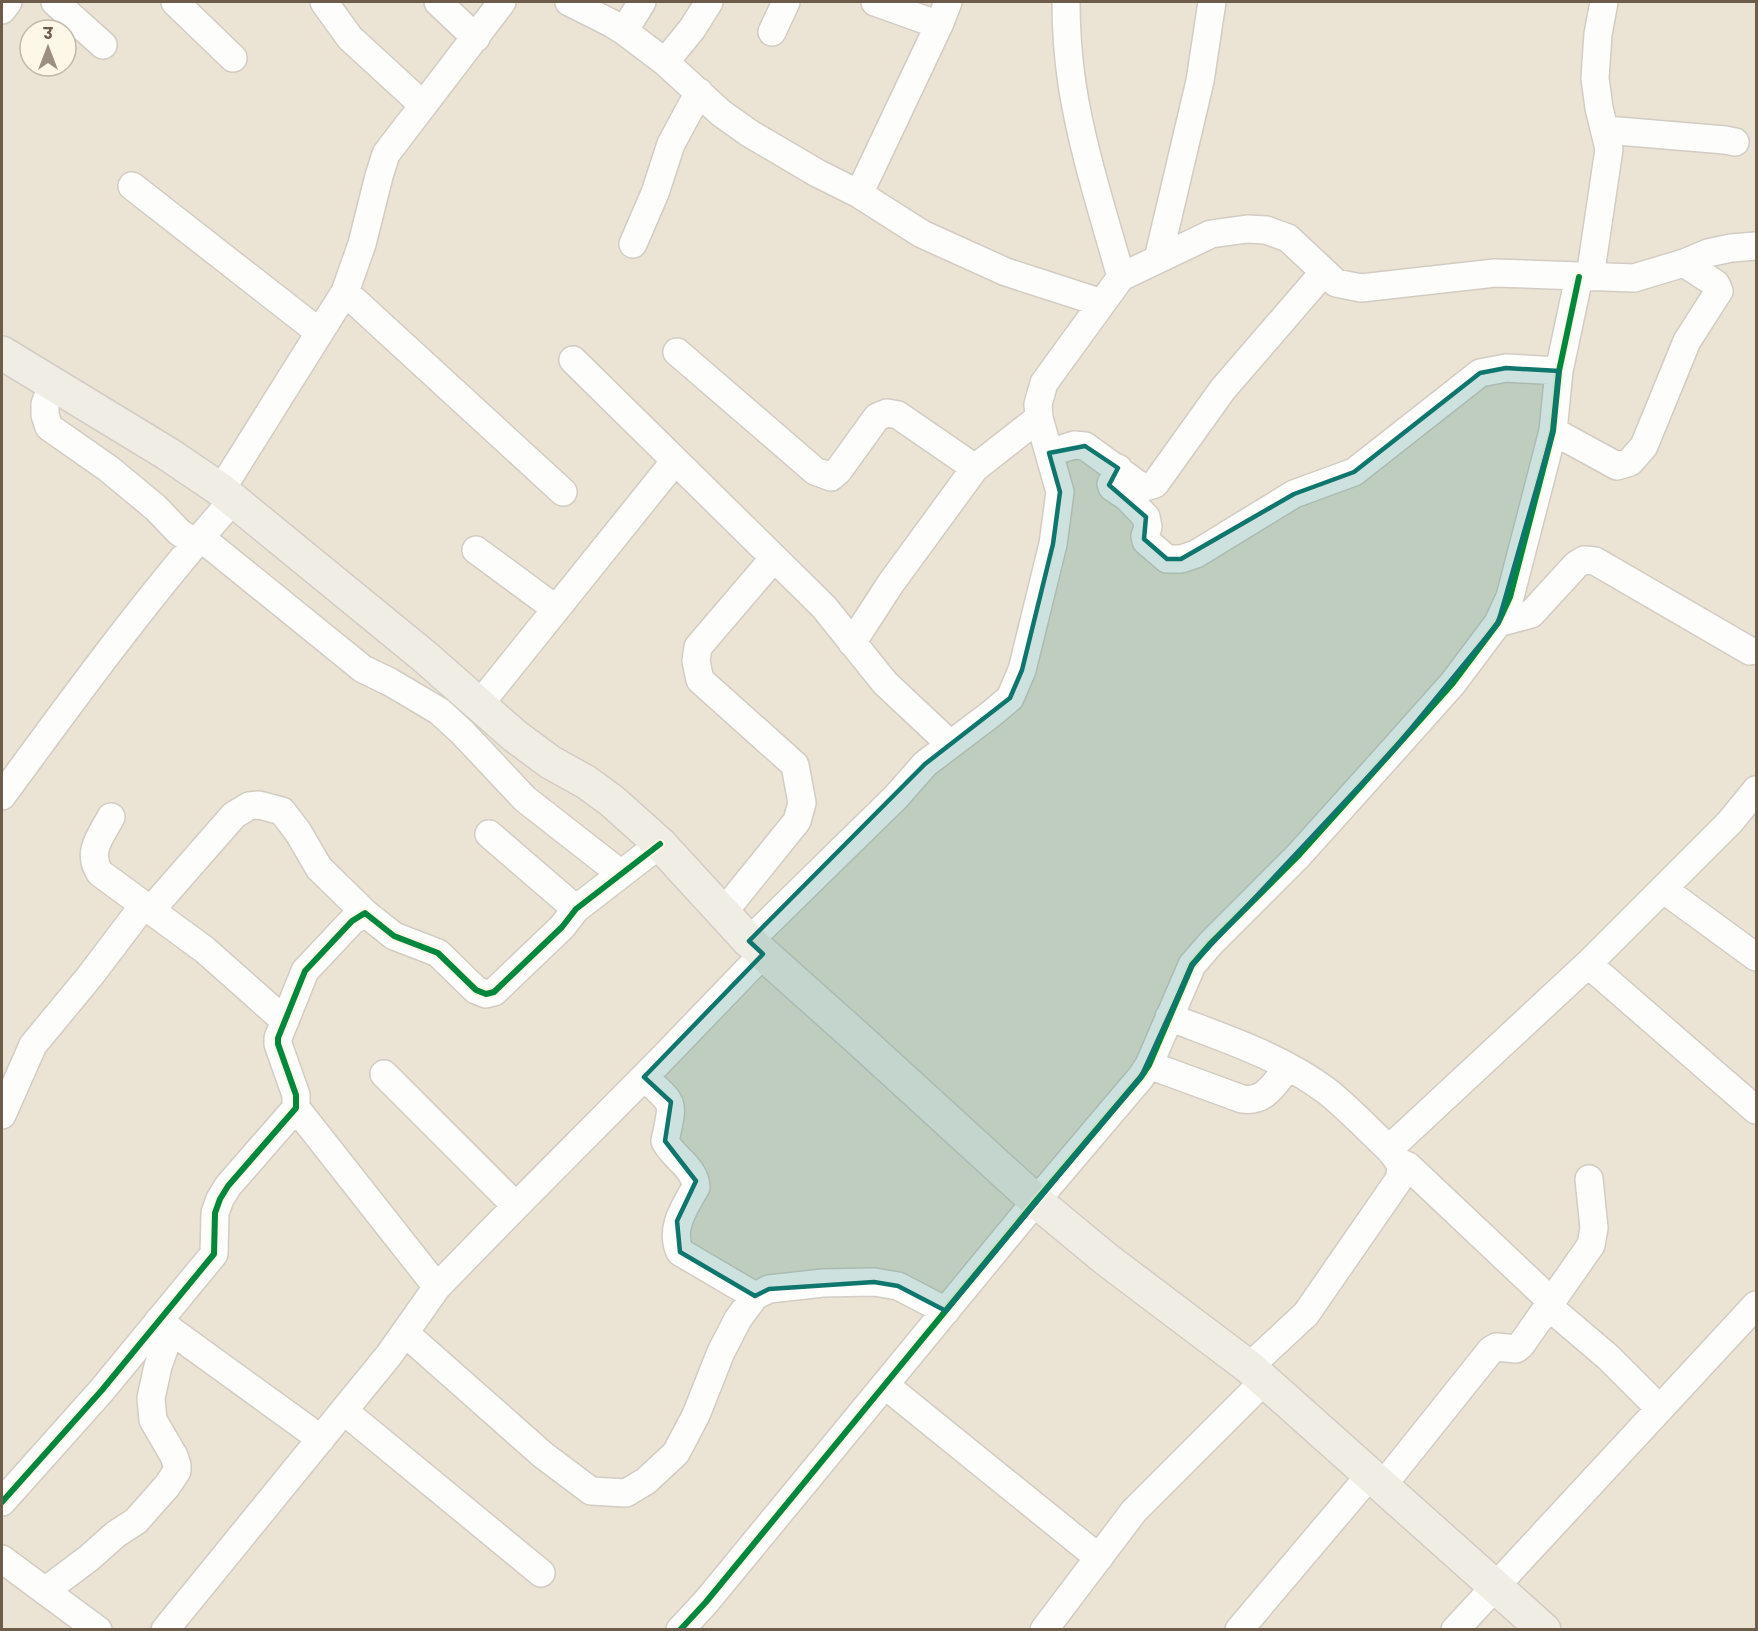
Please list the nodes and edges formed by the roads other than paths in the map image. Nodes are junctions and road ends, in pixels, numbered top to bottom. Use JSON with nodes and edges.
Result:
{"nodes":[{"id":1,"x":8,"y":2,"type":"edge"},
{"id":2,"x":55,"y":2,"type":"edge"},
{"id":3,"x":175,"y":2,"type":"edge"},
{"id":4,"x":324,"y":2,"type":"edge"},
{"id":5,"x":438,"y":2,"type":"edge"},
{"id":6,"x":502,"y":2,"type":"edge"},
{"id":7,"x":569,"y":2,"type":"edge"},
{"id":8,"x":642,"y":2,"type":"edge"},
{"id":9,"x":709,"y":2,"type":"edge"},
{"id":10,"x":786,"y":2,"type":"edge"},
{"id":11,"x":874,"y":2,"type":"edge"},
{"id":12,"x":1066,"y":2,"type":"edge"},
{"id":13,"x":1212,"y":2,"type":"edge"},
{"id":14,"x":1604,"y":2,"type":"edge"},
{"id":15,"x":2,"y":10,"type":"edge"},
{"id":16,"x":944,"y":13,"type":"edge"},
{"id":17,"x":624,"y":32,"type":"junction"},
{"id":18,"x":772,"y":32,"type":"dead end"},
{"id":19,"x":476,"y":38,"type":"junction"},
{"id":20,"x":104,"y":45,"type":"dead end"},
{"id":21,"x":233,"y":58,"type":"dead end"},
{"id":22,"x":665,"y":62,"type":"junction"},
{"id":23,"x":699,"y":92,"type":"junction"},
{"id":24,"x":423,"y":105,"type":"junction"},
{"id":25,"x":1606,"y":130,"type":"junction"},
{"id":26,"x":1735,"y":142,"type":"dead end"},
{"id":27,"x":132,"y":186,"type":"dead end"},
{"id":28,"x":859,"y":195,"type":"junction"},
{"id":29,"x":633,"y":244,"type":"dead end"},
{"id":30,"x":1756,"y":246,"type":"edge"},
{"id":31,"x":1158,"y":259,"type":"junction"},
{"id":32,"x":1684,"y":264,"type":"junction"},
{"id":33,"x":1324,"y":272,"type":"junction"},
{"id":34,"x":1120,"y":277,"type":"junction"},
{"id":35,"x":1584,"y":277,"type":"junction"},
{"id":36,"x":345,"y":292,"type":"junction"},
{"id":37,"x":1102,"y":303,"type":"junction"},
{"id":38,"x":319,"y":332,"type":"junction"},
{"id":39,"x":677,"y":352,"type":"dead end"},
{"id":40,"x":2,"y":353,"type":"edge"},
{"id":41,"x":573,"y":360,"type":"dead end"},
{"id":42,"x":1559,"y":371,"type":"junction"},
{"id":43,"x":53,"y":384,"type":"junction"},
{"id":44,"x":1039,"y":418,"type":"junction"},
{"id":45,"x":1553,"y":430,"type":"junction"},
{"id":46,"x":1049,"y":453,"type":"junction"},
{"id":47,"x":675,"y":460,"type":"junction"},
{"id":48,"x":975,"y":468,"type":"junction"},
{"id":49,"x":1118,"y":468,"type":"junction"},
{"id":50,"x":563,"y":492,"type":"dead end"},
{"id":51,"x":228,"y":494,"type":"junction"},
{"id":52,"x":198,"y":540,"type":"junction"},
{"id":53,"x":476,"y":550,"type":"dead end"},
{"id":54,"x":774,"y":558,"type":"junction"},
{"id":55,"x":556,"y":609,"type":"junction"},
{"id":56,"x":1498,"y":623,"type":"junction"},
{"id":57,"x":852,"y":643,"type":"junction"},
{"id":58,"x":1750,"y":651,"type":"dead end"},
{"id":59,"x":480,"y":705,"type":"junction"},
{"id":60,"x":950,"y":744,"type":"junction"},
{"id":61,"x":1756,"y":789,"type":"edge"},
{"id":62,"x":2,"y":796,"type":"edge"},
{"id":63,"x":111,"y":817,"type":"dead end"},
{"id":64,"x":489,"y":834,"type":"dead end"},
{"id":65,"x":660,"y":844,"type":"junction"},
{"id":66,"x":621,"y":874,"type":"junction"},
{"id":67,"x":1663,"y":889,"type":"junction"},
{"id":68,"x":146,"y":909,"type":"junction"},
{"id":69,"x":576,"y":909,"type":"junction"},
{"id":70,"x":365,"y":913,"type":"junction"},
{"id":71,"x":722,"y":914,"type":"junction"},
{"id":72,"x":756,"y":947,"type":"junction"},
{"id":73,"x":1756,"y":957,"type":"edge"},
{"id":74,"x":1588,"y":964,"type":"junction"},
{"id":75,"x":1168,"y":1017,"type":"junction"},
{"id":76,"x":285,"y":1021,"type":"junction"},
{"id":77,"x":1149,"y":1065,"type":"junction"},
{"id":78,"x":1288,"y":1067,"type":"junction"},
{"id":79,"x":384,"y":1074,"type":"dead end"},
{"id":80,"x":644,"y":1077,"type":"junction"},
{"id":81,"x":296,"y":1108,"type":"junction"},
{"id":82,"x":1756,"y":1110,"type":"edge"},
{"id":83,"x":2,"y":1115,"type":"edge"},
{"id":84,"x":1395,"y":1156,"type":"junction"},
{"id":85,"x":1589,"y":1179,"type":"dead end"},
{"id":86,"x":1036,"y":1201,"type":"junction"},
{"id":87,"x":516,"y":1206,"type":"junction"},
{"id":88,"x":437,"y":1287,"type":"junction"},
{"id":89,"x":755,"y":1296,"type":"junction"},
{"id":90,"x":1550,"y":1304,"type":"junction"},
{"id":91,"x":1756,"y":1305,"type":"edge"},
{"id":92,"x":946,"y":1311,"type":"junction"},
{"id":93,"x":165,"y":1326,"type":"junction"},
{"id":94,"x":405,"y":1333,"type":"junction"},
{"id":95,"x":1257,"y":1374,"type":"junction"},
{"id":96,"x":885,"y":1386,"type":"junction"},
{"id":97,"x":1660,"y":1409,"type":"junction"},
{"id":98,"x":344,"y":1411,"type":"junction"},
{"id":99,"x":321,"y":1439,"type":"junction"},
{"id":100,"x":1377,"y":1480,"type":"junction"},
{"id":101,"x":2,"y":1502,"type":"edge"},
{"id":102,"x":1099,"y":1558,"type":"junction"},
{"id":103,"x":2,"y":1560,"type":"edge"},
{"id":104,"x":541,"y":1573,"type":"dead end"},
{"id":105,"x":1494,"y":1585,"type":"junction"},
{"id":106,"x":45,"y":1591,"type":"junction"},
{"id":107,"x":98,"y":1629,"type":"edge"},
{"id":108,"x":165,"y":1629,"type":"edge"},
{"id":109,"x":680,"y":1629,"type":"edge"},
{"id":110,"x":1044,"y":1629,"type":"edge"},
{"id":111,"x":1239,"y":1629,"type":"edge"},
{"id":112,"x":1455,"y":1629,"type":"edge"},
{"id":113,"x":1544,"y":1629,"type":"edge"}],
"edges":[{"from":1,"to":15,"type":"street"},
{"from":2,"to":20,"type":"street"},
{"from":3,"to":21,"type":"street"},
{"from":4,"to":24,"type":"street"},
{"from":5,"to":19,"type":"street"},
{"from":6,"to":19,"type":"street"},
{"from":7,"to":17,"type":"street"},
{"from":8,"to":17,"type":"street"},
{"from":9,"to":22,"type":"street"},
{"from":10,"to":18,"type":"street"},
{"from":11,"to":16,"type":"street"},
{"from":12,"to":34,"type":"street"},
{"from":13,"to":31,"type":"street"},
{"from":14,"to":25,"type":"street"},
{"from":16,"to":28,"type":"street"},
{"from":17,"to":22,"type":"street"},
{"from":19,"to":24,"type":"street"},
{"from":22,"to":23,"type":"street"},
{"from":23,"to":28,"type":"street"},
{"from":23,"to":29,"type":"street"},
{"from":24,"to":36,"type":"street"},
{"from":25,"to":26,"type":"street"},
{"from":25,"to":35,"type":"street"},
{"from":27,"to":38,"type":"street"},
{"from":28,"to":37,"type":"street"},
{"from":30,"to":32,"type":"street"},
{"from":31,"to":33,"type":"street"},
{"from":31,"to":34,"type":"street"},
{"from":32,"to":35,"type":"street"},
{"from":32,"to":45,"type":"street"},
{"from":33,"to":35,"type":"street"},
{"from":33,"to":49,"type":"street"},
{"from":34,"to":37,"type":"street"},
{"from":35,"to":42,"type":"street"},
{"from":36,"to":38,"type":"street"},
{"from":36,"to":50,"type":"street"},
{"from":37,"to":44,"type":"street"},
{"from":38,"to":51,"type":"street"},
{"from":39,"to":48,"type":"street"},
{"from":40,"to":43,"type":"main road"},
{"from":41,"to":47,"type":"street"},
{"from":42,"to":45,"type":"street"},
{"from":42,"to":49,"type":"street"},
{"from":43,"to":51,"type":"main road"},
{"from":43,"to":52,"type":"street"},
{"from":44,"to":46,"type":"street"},
{"from":44,"to":48,"type":"street"},
{"from":45,"to":56,"type":"street"},
{"from":46,"to":49,"type":"street"},
{"from":46,"to":60,"type":"street"},
{"from":47,"to":54,"type":"street"},
{"from":47,"to":55,"type":"street"},
{"from":48,"to":57,"type":"street"},
{"from":51,"to":52,"type":"street"},
{"from":51,"to":59,"type":"main road"},
{"from":52,"to":62,"type":"street"},
{"from":52,"to":66,"type":"street"},
{"from":53,"to":55,"type":"street"},
{"from":54,"to":57,"type":"street"},
{"from":54,"to":71,"type":"street"},
{"from":55,"to":59,"type":"street"},
{"from":56,"to":58,"type":"street"},
{"from":56,"to":75,"type":"street"},
{"from":57,"to":60,"type":"street"},
{"from":59,"to":65,"type":"main road"},
{"from":60,"to":72,"type":"street"},
{"from":61,"to":67,"type":"street"},
{"from":63,"to":68,"type":"street"},
{"from":64,"to":69,"type":"street"},
{"from":65,"to":66,"type":"street"},
{"from":65,"to":71,"type":"main road"},
{"from":66,"to":69,"type":"street"},
{"from":67,"to":73,"type":"street"},
{"from":67,"to":74,"type":"street"},
{"from":68,"to":70,"type":"street"},
{"from":68,"to":76,"type":"street"},
{"from":68,"to":83,"type":"street"},
{"from":69,"to":70,"type":"street"},
{"from":70,"to":76,"type":"street"},
{"from":71,"to":72,"type":"main road"},
{"from":72,"to":80,"type":"street"},
{"from":72,"to":86,"type":"main road"},
{"from":74,"to":82,"type":"street"},
{"from":74,"to":84,"type":"street"},
{"from":75,"to":77,"type":"street"},
{"from":75,"to":78,"type":"street"},
{"from":76,"to":81,"type":"street"},
{"from":77,"to":78,"type":"street"},
{"from":77,"to":86,"type":"street"},
{"from":78,"to":84,"type":"street"},
{"from":79,"to":87,"type":"street"},
{"from":80,"to":87,"type":"street"},
{"from":80,"to":89,"type":"street"},
{"from":81,"to":88,"type":"street"},
{"from":81,"to":93,"type":"street"},
{"from":84,"to":90,"type":"street"},
{"from":84,"to":95,"type":"street"},
{"from":85,"to":90,"type":"street"},
{"from":86,"to":92,"type":"street"},
{"from":86,"to":95,"type":"main road"},
{"from":87,"to":88,"type":"street"},
{"from":88,"to":94,"type":"street"},
{"from":89,"to":92,"type":"street"},
{"from":89,"to":94,"type":"street"},
{"from":90,"to":97,"type":"street"},
{"from":90,"to":100,"type":"street"},
{"from":91,"to":97,"type":"street"},
{"from":92,"to":96,"type":"street"},
{"from":93,"to":99,"type":"street"},
{"from":93,"to":101,"type":"street"},
{"from":93,"to":106,"type":"street"},
{"from":94,"to":98,"type":"street"},
{"from":95,"to":100,"type":"main road"},
{"from":95,"to":102,"type":"street"},
{"from":96,"to":102,"type":"street"},
{"from":96,"to":109,"type":"street"},
{"from":97,"to":105,"type":"street"},
{"from":98,"to":99,"type":"street"},
{"from":98,"to":104,"type":"street"},
{"from":99,"to":108,"type":"street"},
{"from":100,"to":105,"type":"main road"},
{"from":100,"to":111,"type":"street"},
{"from":102,"to":110,"type":"street"},
{"from":103,"to":106,"type":"street"},
{"from":105,"to":112,"type":"street"},
{"from":105,"to":113,"type":"main road"},
{"from":106,"to":107,"type":"street"}]}
